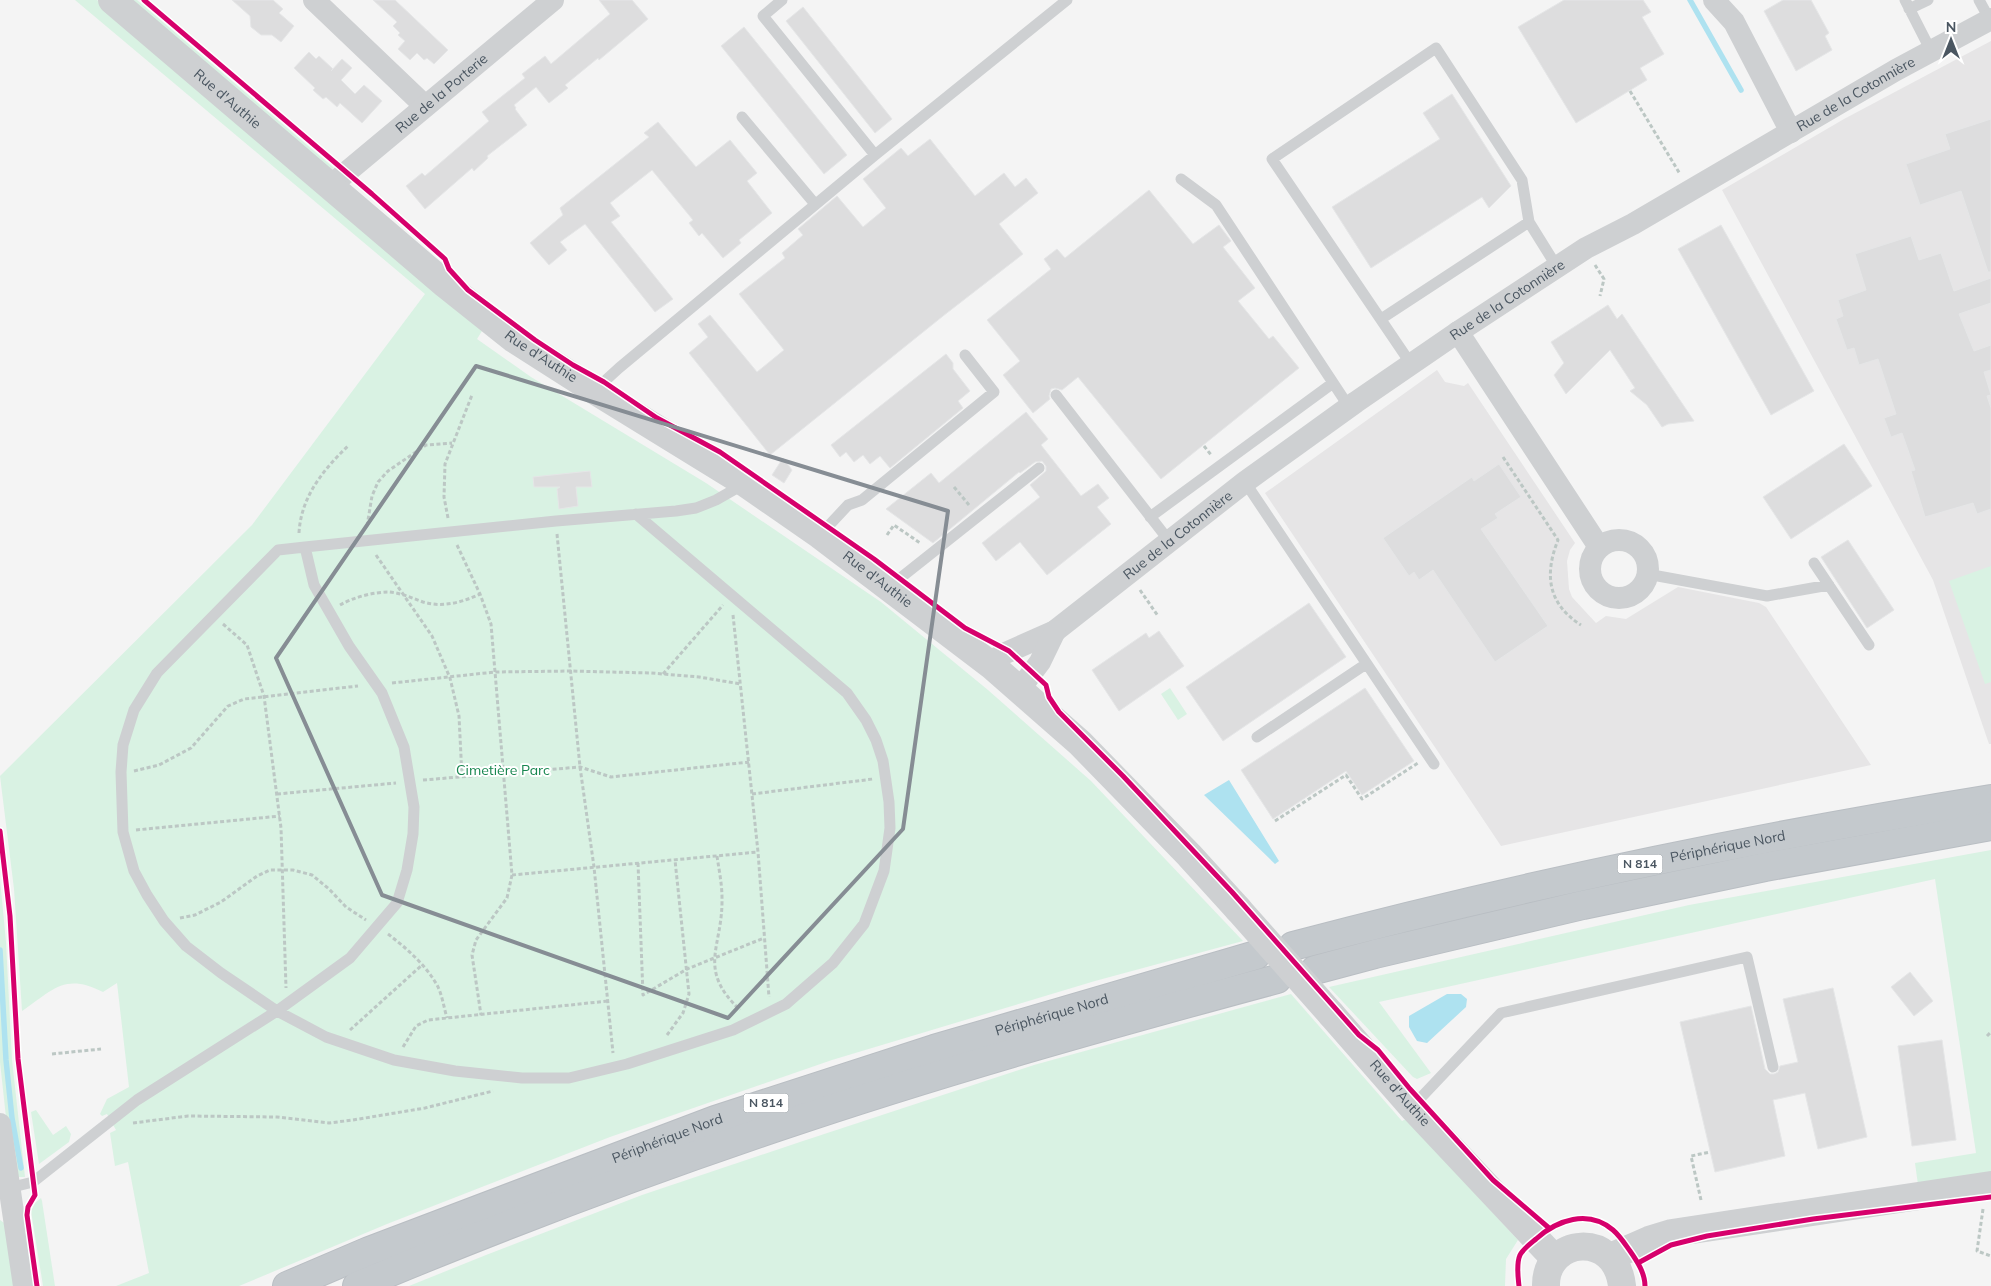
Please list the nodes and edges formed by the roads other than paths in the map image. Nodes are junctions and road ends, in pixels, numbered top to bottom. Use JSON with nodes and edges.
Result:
{"nodes":[{"id":1,"x":112,"y":0,"type":"edge"},
{"id":2,"x":314,"y":0,"type":"edge"},
{"id":3,"x":782,"y":0,"type":"edge"},
{"id":4,"x":1067,"y":0,"type":"edge"},
{"id":5,"x":1714,"y":0,"type":"edge"},
{"id":6,"x":1928,"y":0,"type":"edge"},
{"id":7,"x":549,"y":1,"type":"edge"},
{"id":8,"x":1907,"y":5,"type":"edge"},
{"id":9,"x":1987,"y":13,"type":"edge"},
{"id":10,"x":1931,"y":51,"type":"junction"},
{"id":11,"x":425,"y":106,"type":"junction"},
{"id":12,"x":742,"y":117,"type":"dead end"},
{"id":13,"x":1791,"y":132,"type":"junction"},
{"id":14,"x":874,"y":155,"type":"junction"},
{"id":15,"x":1181,"y":179,"type":"dead end"},
{"id":16,"x":330,"y":186,"type":"junction"},
{"id":17,"x":815,"y":204,"type":"junction"},
{"id":18,"x":1529,"y":222,"type":"junction"},
{"id":19,"x":1558,"y":267,"type":"junction"},
{"id":20,"x":1381,"y":319,"type":"junction"},
{"id":21,"x":1458,"y":332,"type":"junction"},
{"id":22,"x":965,"y":354,"type":"dead end"},
{"id":23,"x":1411,"y":364,"type":"junction"},
{"id":24,"x":1333,"y":383,"type":"junction"},
{"id":25,"x":597,"y":392,"type":"junction"},
{"id":26,"x":1056,"y":395,"type":"dead end"},
{"id":27,"x":1349,"y":407,"type":"junction"},
{"id":28,"x":1039,"y":468,"type":"dead end"},
{"id":29,"x":1245,"y":482,"type":"junction"},
{"id":30,"x":746,"y":483,"type":"junction"},
{"id":31,"x":636,"y":514,"type":"junction"},
{"id":32,"x":1150,"y":517,"type":"junction"},
{"id":33,"x":820,"y":535,"type":"junction"},
{"id":34,"x":1170,"y":542,"type":"junction"},
{"id":35,"x":1599,"y":547,"type":"junction"},
{"id":36,"x":302,"y":548,"type":"junction"},
{"id":37,"x":1814,"y":563,"type":"dead end"},
{"id":38,"x":1647,"y":574,"type":"junction"},
{"id":39,"x":1829,"y":586,"type":"junction"},
{"id":40,"x":889,"y":587,"type":"junction"},
{"id":41,"x":1055,"y":631,"type":"junction"},
{"id":42,"x":1869,"y":645,"type":"dead end"},
{"id":43,"x":1366,"y":664,"type":"junction"},
{"id":44,"x":991,"y":665,"type":"junction"},
{"id":45,"x":1019,"y":690,"type":"junction"},
{"id":46,"x":1257,"y":738,"type":"dead end"},
{"id":47,"x":1434,"y":764,"type":"dead end"},
{"id":48,"x":1991,"y":799,"type":"edge"},
{"id":49,"x":1991,"y":826,"type":"edge"},
{"id":50,"x":1293,"y":946,"type":"dead end"},
{"id":51,"x":1256,"y":955,"type":"dead end"},
{"id":52,"x":1315,"y":970,"type":"dead end"},
{"id":53,"x":1278,"y":979,"type":"dead end"},
{"id":54,"x":282,"y":1007,"type":"junction"},
{"id":55,"x":1773,"y":1067,"type":"dead end"},
{"id":56,"x":1412,"y":1107,"type":"junction"},
{"id":57,"x":0,"y":1124,"type":"edge"},
{"id":58,"x":9,"y":1188,"type":"junction"},
{"id":59,"x":1988,"y":1194,"type":"edge"},
{"id":60,"x":1610,"y":1257,"type":"junction"},
{"id":61,"x":1555,"y":1260,"type":"junction"},
{"id":62,"x":24,"y":1286,"type":"edge"},
{"id":63,"x":287,"y":1286,"type":"edge"},
{"id":64,"x":357,"y":1286,"type":"edge"},
{"id":65,"x":1546,"y":1286,"type":"edge"},
{"id":66,"x":1622,"y":1286,"type":"edge"}],
"edges":[{"from":1,"to":16,"type":"street","name":"Rue d'Authie"},
{"from":2,"to":11,"type":"street"},
{"from":3,"to":14,"type":"lane"},
{"from":4,"to":14,"type":"lane"},
{"from":5,"to":13,"type":"street"},
{"from":6,"to":8,"type":"lane"},
{"from":7,"to":11,"type":"street","name":"Rue de la Porterie"},
{"from":8,"to":10,"type":"lane"},
{"from":9,"to":10,"type":"street","name":"Rue de la Cotonnière"},
{"from":10,"to":13,"type":"street","name":"Rue de la Cotonnière"},
{"from":11,"to":16,"type":"street","name":"Rue de la Porterie"},
{"from":12,"to":17,"type":"lane"},
{"from":13,"to":19,"type":"street","name":"Rue de la Cotonnière"},
{"from":14,"to":17,"type":"lane"},
{"from":15,"to":24,"type":"lane"},
{"from":16,"to":25,"type":"street","name":"Rue d'Authie"},
{"from":17,"to":25,"type":"lane"},
{"from":18,"to":19,"type":"lane"},
{"from":18,"to":20,"type":"lane"},
{"from":18,"to":20,"type":"lane"},
{"from":19,"to":21,"type":"street","name":"Rue de la Cotonnière"},
{"from":20,"to":23,"type":"lane"},
{"from":21,"to":23,"type":"street","name":"Rue de la Cotonnière"},
{"from":21,"to":35,"type":"street"},
{"from":22,"to":33,"type":"lane"},
{"from":23,"to":27,"type":"street","name":"Rue de la Cotonnière"},
{"from":24,"to":27,"type":"lane"},
{"from":24,"to":32,"type":"lane"},
{"from":25,"to":30,"type":"street","name":"Rue d'Authie"},
{"from":26,"to":32,"type":"lane"},
{"from":27,"to":29,"type":"street","name":"Rue de la Cotonnière"},
{"from":28,"to":40,"type":"lane"},
{"from":29,"to":34,"type":"street","name":"Rue de la Cotonnière"},
{"from":29,"to":43,"type":"lane"},
{"from":30,"to":31,"type":"lane"},
{"from":30,"to":33,"type":"street","name":"Rue d'Authie"},
{"from":31,"to":36,"type":"lane"},
{"from":31,"to":54,"type":"lane"},
{"from":32,"to":34,"type":"lane"},
{"from":33,"to":40,"type":"street","name":"Rue d'Authie"},
{"from":34,"to":41,"type":"street","name":"Rue de la Cotonnière"},
{"from":35,"to":38,"type":"street"},
{"from":35,"to":38,"type":"street"},
{"from":36,"to":54,"type":"lane"},
{"from":36,"to":54,"type":"lane"},
{"from":37,"to":39,"type":"lane"},
{"from":38,"to":39,"type":"lane"},
{"from":39,"to":42,"type":"lane"},
{"from":40,"to":44,"type":"street","name":"Rue d'Authie"},
{"from":41,"to":44,"type":"street","name":"Rue de la Cotonnière"},
{"from":41,"to":45,"type":"street","name":"Rue de la Cotonnière"},
{"from":43,"to":46,"type":"lane"},
{"from":43,"to":47,"type":"lane"},
{"from":44,"to":45,"type":"street","name":"Rue d'Authie"},
{"from":45,"to":56,"type":"street","name":"Rue d'Authie","bridge":true},
{"from":48,"to":50,"type":"highway","name":"Périphérique Nord","number":"N 814"},
{"from":49,"to":52,"type":"highway","name":"Périphérique Nord","number":"N 814"},
{"from":51,"to":63,"type":"highway","name":"Périphérique Nord","number":"N 814"},
{"from":53,"to":64,"type":"highway","name":"Périphérique Nord","number":"N 814"},
{"from":54,"to":58,"type":"lane"},
{"from":55,"to":56,"type":"lane"},
{"from":56,"to":61,"type":"street","name":"Rue d'Authie"},
{"from":57,"to":58,"type":"street"},
{"from":58,"to":62,"type":"street"},
{"from":59,"to":60,"type":"street"},
{"from":60,"to":61,"type":"street"},
{"from":60,"to":66,"type":"street"},
{"from":61,"to":65,"type":"street"}]}
